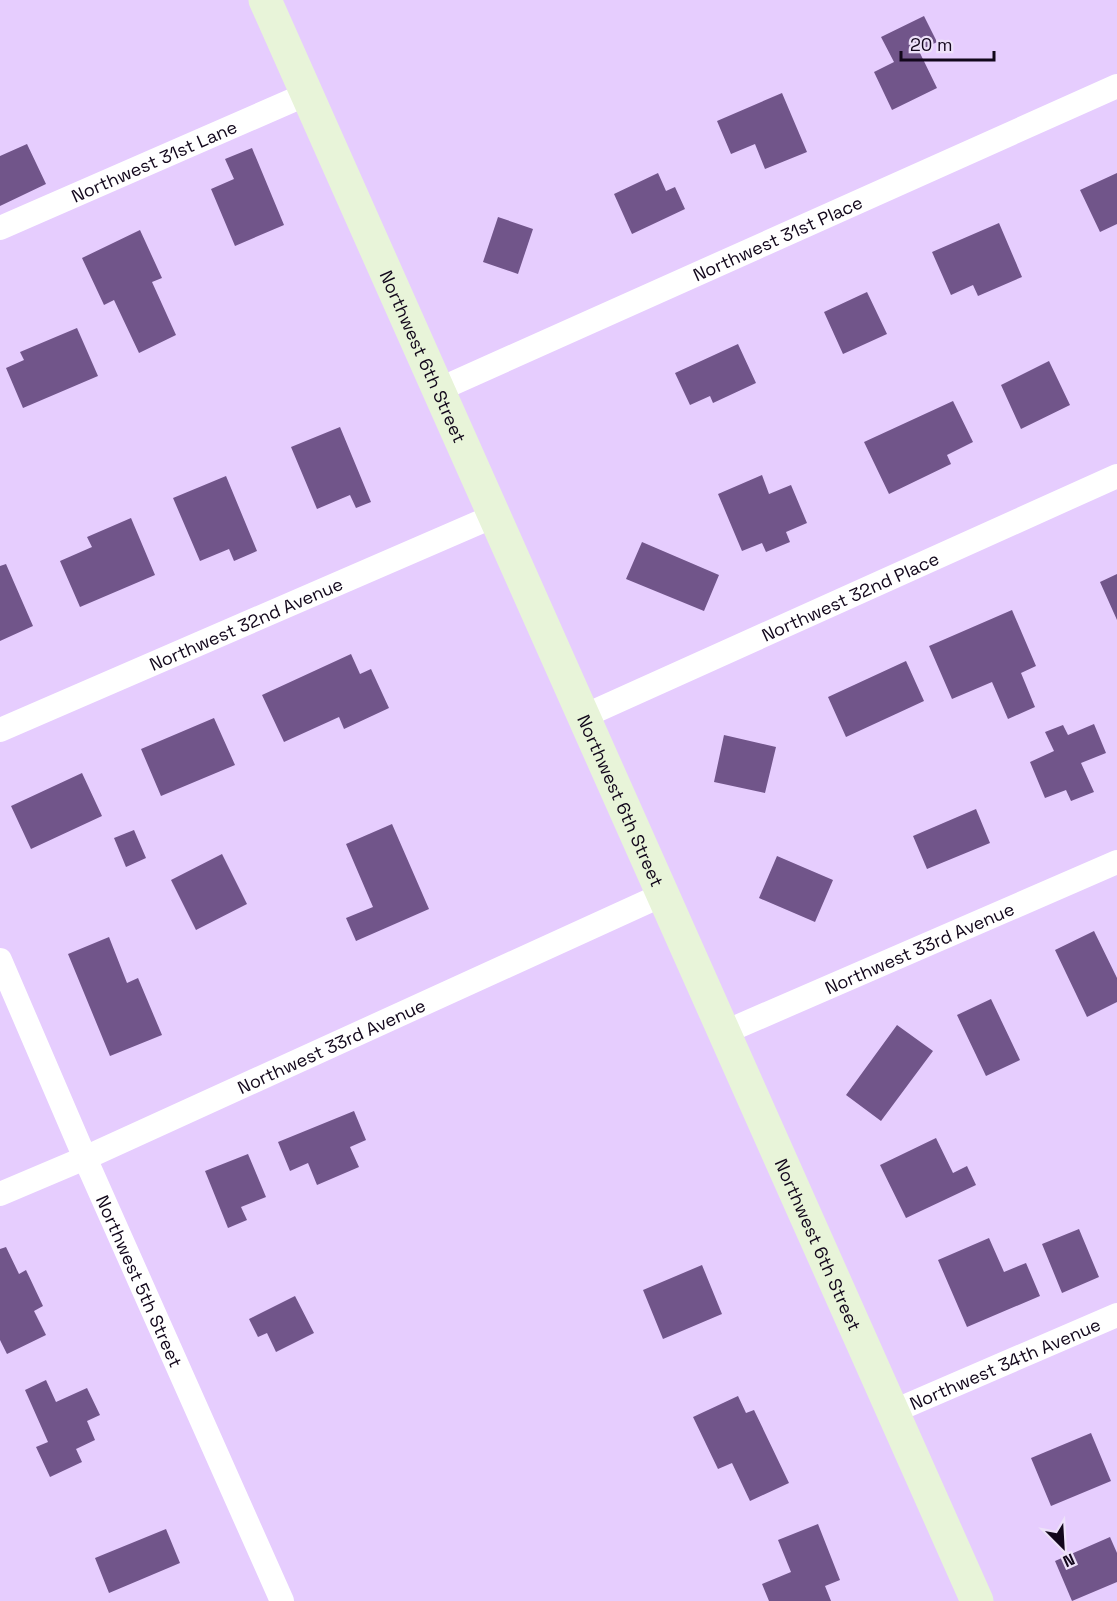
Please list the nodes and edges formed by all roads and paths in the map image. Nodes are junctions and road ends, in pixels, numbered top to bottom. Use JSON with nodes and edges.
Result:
{"nodes":[{"id":1,"x":265,"y":0,"type":"edge"},
{"id":2,"x":1117,"y":86,"type":"edge"},
{"id":3,"x":307,"y":94,"type":"junction"},
{"id":4,"x":0,"y":228,"type":"edge"},
{"id":5,"x":438,"y":390,"type":"junction"},
{"id":6,"x":1117,"y":476,"type":"edge"},
{"id":7,"x":494,"y":516,"type":"junction"},
{"id":8,"x":582,"y":717,"type":"junction"},
{"id":9,"x":0,"y":730,"type":"edge"},
{"id":10,"x":1117,"y":862,"type":"edge"},
{"id":11,"x":662,"y":895,"type":"junction"},
{"id":12,"x":0,"y":960,"type":"edge"},
{"id":13,"x":723,"y":1033,"type":"junction"},
{"id":14,"x":86,"y":1158,"type":"junction"},
{"id":15,"x":0,"y":1194,"type":"edge"},
{"id":16,"x":1117,"y":1315,"type":"edge"},
{"id":17,"x":892,"y":1412,"type":"junction"},
{"id":18,"x":282,"y":1601,"type":"edge"},
{"id":19,"x":977,"y":1601,"type":"edge"}],
"edges":[{"from":1,"to":3,"type":"main road","name":"Northwest 6th Street"},
{"from":2,"to":5,"type":"street","name":"Northwest 31st Place"},
{"from":3,"to":4,"type":"street","name":"Northwest 31st Lane"},
{"from":3,"to":5,"type":"main road","name":"Northwest 6th Street"},
{"from":5,"to":7,"type":"main road","name":"Northwest 6th Street"},
{"from":6,"to":8,"type":"street","name":"Northwest 32nd Place"},
{"from":7,"to":8,"type":"main road","name":"Northwest 6th Street"},
{"from":7,"to":9,"type":"street","name":"Northwest 32nd Avenue"},
{"from":8,"to":11,"type":"main road","name":"Northwest 6th Street"},
{"from":10,"to":13,"type":"street","name":"Northwest 33rd Avenue"},
{"from":11,"to":13,"type":"main road","name":"Northwest 6th Street"},
{"from":11,"to":14,"type":"street","name":"Northwest 33rd Avenue"},
{"from":12,"to":14,"type":"street","name":"Northwest 5th Street"},
{"from":13,"to":17,"type":"main road","name":"Northwest 6th Street"},
{"from":14,"to":15,"type":"street","name":"Northwest 33rd Avenue"},
{"from":14,"to":18,"type":"street","name":"Northwest 5th Street"},
{"from":16,"to":17,"type":"street","name":"Northwest 34th Avenue"},
{"from":17,"to":19,"type":"main road","name":"Northwest 6th Street"}]}
